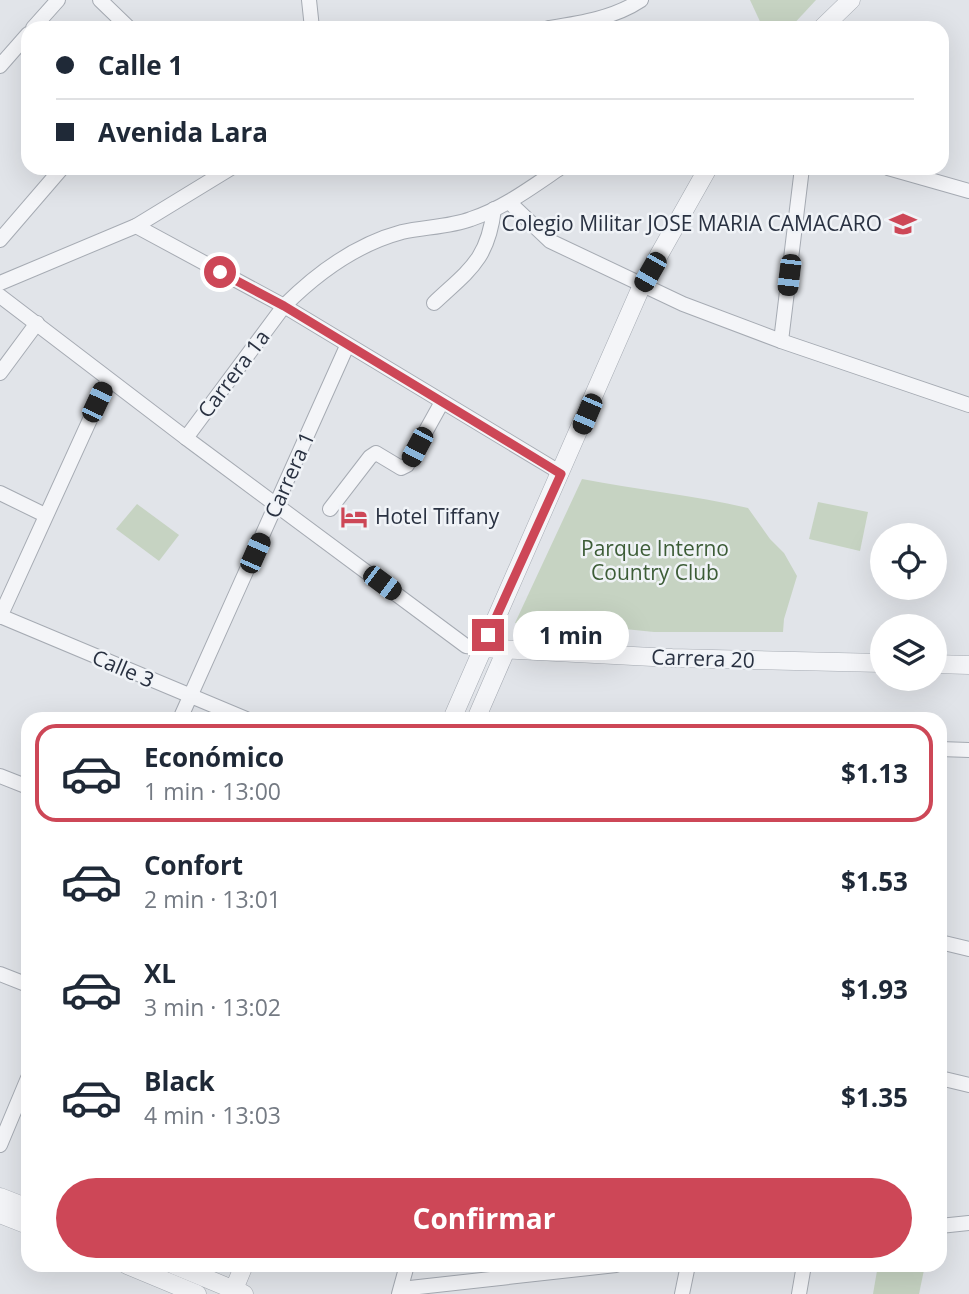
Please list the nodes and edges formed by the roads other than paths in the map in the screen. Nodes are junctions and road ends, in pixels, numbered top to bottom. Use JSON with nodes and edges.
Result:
{"nodes":[{"id":1,"x":58,"y":0,"type":"edge"},
{"id":2,"x":100,"y":0,"type":"edge"},
{"id":3,"x":309,"y":0,"type":"edge"},
{"id":4,"x":641,"y":0,"type":"edge"},
{"id":5,"x":850,"y":0,"type":"edge"},
{"id":6,"x":39,"y":21,"type":"edge"},
{"id":7,"x":122,"y":21,"type":"edge"},
{"id":8,"x":311,"y":21,"type":"edge"},
{"id":9,"x":590,"y":21,"type":"edge"},
{"id":10,"x":829,"y":21,"type":"edge"},
{"id":11,"x":21,"y":42,"type":"edge"},
{"id":12,"x":0,"y":66,"type":"edge"},
{"id":13,"x":56,"y":175,"type":"edge"},
{"id":14,"x":220,"y":175,"type":"edge"},
{"id":15,"x":550,"y":175,"type":"edge"},
{"id":16,"x":704,"y":175,"type":"edge"},
{"id":17,"x":801,"y":175,"type":"edge"},
{"id":18,"x":913,"y":175,"type":"edge"},
{"id":19,"x":969,"y":191,"type":"edge"},
{"id":20,"x":509,"y":202,"type":"junction"},
{"id":21,"x":494,"y":209,"type":"junction"},
{"id":22,"x":136,"y":226,"type":"junction"},
{"id":23,"x":0,"y":240,"type":"edge"},
{"id":24,"x":0,"y":283,"type":"edge"},
{"id":25,"x":642,"y":285,"type":"junction"},
{"id":26,"x":0,"y":296,"type":"edge"},
{"id":27,"x":434,"y":303,"type":"dead end"},
{"id":28,"x":284,"y":306,"type":"junction"},
{"id":29,"x":37,"y":323,"type":"junction"},
{"id":30,"x":781,"y":341,"type":"junction"},
{"id":31,"x":347,"y":346,"type":"junction"},
{"id":32,"x":0,"y":373,"type":"edge"},
{"id":33,"x":108,"y":380,"type":"junction"},
{"id":34,"x":442,"y":402,"type":"junction"},
{"id":35,"x":969,"y":405,"type":"edge"},
{"id":36,"x":186,"y":438,"type":"junction"},
{"id":37,"x":561,"y":474,"type":"junction"},
{"id":38,"x":0,"y":493,"type":"edge"},
{"id":39,"x":277,"y":505,"type":"junction"},
{"id":40,"x":330,"y":509,"type":"dead end"},
{"id":41,"x":45,"y":515,"type":"junction"},
{"id":42,"x":0,"y":616,"type":"edge"},
{"id":43,"x":481,"y":648,"type":"junction"},
{"id":44,"x":506,"y":650,"type":"junction"},
{"id":45,"x":870,"y":663,"type":"edge"},
{"id":46,"x":947,"y":664,"type":"edge"},
{"id":47,"x":969,"y":665,"type":"edge"},
{"id":48,"x":190,"y":697,"type":"junction"},
{"id":49,"x":183,"y":712,"type":"edge"},
{"id":50,"x":228,"y":712,"type":"edge"},
{"id":51,"x":455,"y":712,"type":"edge"},
{"id":52,"x":479,"y":712,"type":"edge"},
{"id":53,"x":947,"y":749,"type":"edge"},
{"id":54,"x":969,"y":750,"type":"edge"},
{"id":55,"x":0,"y":776,"type":"edge"},
{"id":56,"x":21,"y":785,"type":"edge"},
{"id":57,"x":947,"y":944,"type":"edge"},
{"id":58,"x":969,"y":949,"type":"edge"},
{"id":59,"x":0,"y":974,"type":"edge"},
{"id":60,"x":21,"y":982,"type":"edge"},
{"id":61,"x":947,"y":1080,"type":"edge"},
{"id":62,"x":969,"y":1085,"type":"edge"},
{"id":63,"x":21,"y":1095,"type":"edge"},
{"id":64,"x":0,"y":1145,"type":"edge"},
{"id":65,"x":0,"y":1196,"type":"edge"},
{"id":66,"x":21,"y":1205,"type":"edge"},
{"id":67,"x":0,"y":1214,"type":"edge"},
{"id":68,"x":21,"y":1222,"type":"edge"},
{"id":69,"x":969,"y":1222,"type":"edge"},
{"id":70,"x":947,"y":1225,"type":"edge"},
{"id":71,"x":144,"y":1272,"type":"edge"},
{"id":72,"x":193,"y":1272,"type":"edge"},
{"id":73,"x":242,"y":1272,"type":"edge"},
{"id":74,"x":405,"y":1272,"type":"edge"},
{"id":75,"x":532,"y":1272,"type":"edge"},
{"id":76,"x":687,"y":1272,"type":"edge"},
{"id":77,"x":803,"y":1272,"type":"edge"},
{"id":78,"x":214,"y":1280,"type":"edge"},
{"id":79,"x":236,"y":1292,"type":"edge"},
{"id":80,"x":400,"y":1292,"type":"edge"},
{"id":81,"x":197,"y":1294,"type":"edge"},
{"id":82,"x":682,"y":1294,"type":"edge"},
{"id":83,"x":799,"y":1294,"type":"edge"}],
"edges":[{"from":1,"to":6,"type":"street"},
{"from":2,"to":7,"type":"street"},
{"from":3,"to":8,"type":"street"},
{"from":4,"to":9,"type":"street"},
{"from":5,"to":10,"type":"street"},
{"from":11,"to":12,"type":"street"},
{"from":13,"to":23,"type":"street"},
{"from":14,"to":22,"type":"street"},
{"from":15,"to":20,"type":"street","name":"Carrera 1a"},
{"from":16,"to":25,"type":"street"},
{"from":17,"to":30,"type":"street"},
{"from":18,"to":19,"type":"street"},
{"from":20,"to":21,"type":"street","name":"Carrera 1a"},
{"from":20,"to":25,"type":"street"},
{"from":21,"to":27,"type":"street"},
{"from":21,"to":28,"type":"street","name":"Carrera 1a"},
{"from":22,"to":24,"type":"street"},
{"from":22,"to":28,"type":"street"},
{"from":25,"to":30,"type":"street"},
{"from":25,"to":37,"type":"street"},
{"from":26,"to":29,"type":"street","name":"Carrera 1a"},
{"from":28,"to":31,"type":"street"},
{"from":28,"to":36,"type":"street","name":"Carrera 1a"},
{"from":29,"to":32,"type":"street"},
{"from":29,"to":33,"type":"street","name":"Carrera 1a"},
{"from":30,"to":35,"type":"street"},
{"from":31,"to":34,"type":"street"},
{"from":31,"to":39,"type":"street","name":"Carrera 1"},
{"from":33,"to":36,"type":"street","name":"Carrera 1a"},
{"from":33,"to":41,"type":"street"},
{"from":34,"to":37,"type":"street"},
{"from":34,"to":40,"type":"street"},
{"from":36,"to":39,"type":"street"},
{"from":37,"to":43,"type":"street"},
{"from":38,"to":41,"type":"street"},
{"from":39,"to":43,"type":"street"},
{"from":39,"to":48,"type":"street","name":"Carrera 1"},
{"from":41,"to":42,"type":"street"},
{"from":42,"to":48,"type":"street","name":"Calle 3"},
{"from":43,"to":44,"type":"street","name":"Carrera 20"},
{"from":43,"to":51,"type":"street"},
{"from":44,"to":45,"type":"street","name":"Carrera 20"},
{"from":44,"to":52,"type":"street"},
{"from":46,"to":47,"type":"street"},
{"from":48,"to":49,"type":"street","name":"Carrera 1"},
{"from":48,"to":50,"type":"street","name":"Calle 3"},
{"from":53,"to":54,"type":"street"},
{"from":55,"to":56,"type":"street"},
{"from":57,"to":58,"type":"street"},
{"from":59,"to":60,"type":"street"},
{"from":61,"to":62,"type":"street"},
{"from":63,"to":64,"type":"street"},
{"from":65,"to":66,"type":"street"},
{"from":67,"to":68,"type":"street"},
{"from":69,"to":70,"type":"street"},
{"from":71,"to":81,"type":"street"},
{"from":72,"to":78,"type":"street"},
{"from":73,"to":79,"type":"street"},
{"from":74,"to":80,"type":"street"},
{"from":75,"to":80,"type":"street"},
{"from":76,"to":82,"type":"street"},
{"from":77,"to":83,"type":"street"},
{"from":78,"to":79,"type":"street"}]}
